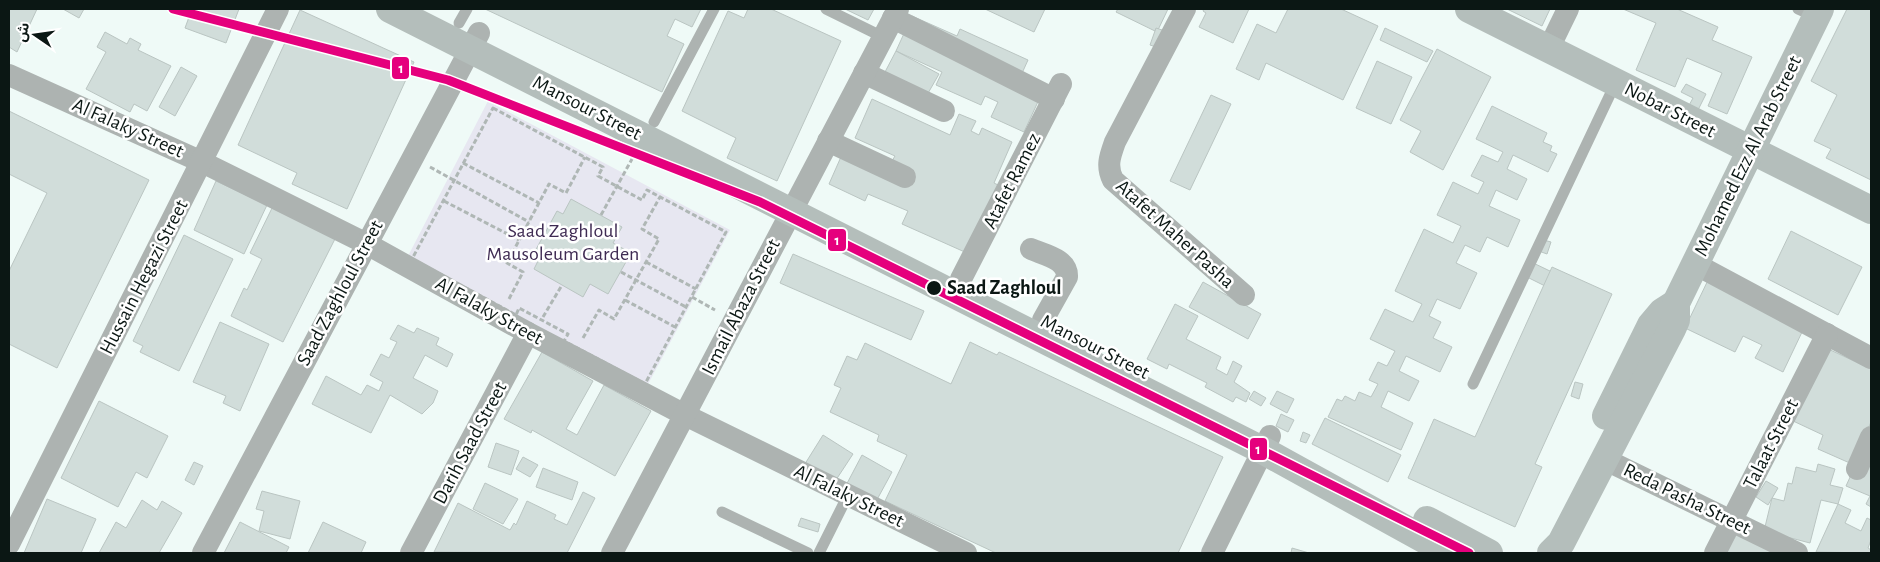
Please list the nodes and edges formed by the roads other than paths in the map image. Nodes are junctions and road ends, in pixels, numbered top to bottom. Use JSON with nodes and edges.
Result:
{"nodes":[{"id":1,"x":278,"y":9,"type":"edge"},
{"id":2,"x":390,"y":9,"type":"edge"},
{"id":3,"x":431,"y":9,"type":"edge"},
{"id":4,"x":714,"y":9,"type":"edge"},
{"id":5,"x":826,"y":9,"type":"edge"},
{"id":6,"x":1185,"y":9,"type":"edge"},
{"id":7,"x":1469,"y":9,"type":"edge"},
{"id":8,"x":1568,"y":9,"type":"edge"},
{"id":9,"x":1811,"y":12,"type":"edge"},
{"id":10,"x":892,"y":21,"type":"edge"},
{"id":11,"x":469,"y":29,"type":"edge"},
{"id":12,"x":1549,"y":48,"type":"junction"},
{"id":13,"x":864,"y":73,"type":"junction"},
{"id":14,"x":9,"y":74,"type":"edge"},
{"id":15,"x":1616,"y":82,"type":"junction"},
{"id":16,"x":944,"y":111,"type":"dead end"},
{"id":17,"x":654,"y":122,"type":"junction"},
{"id":18,"x":828,"y":141,"type":"junction"},
{"id":19,"x":1750,"y":151,"type":"junction"},
{"id":20,"x":202,"y":162,"type":"junction"},
{"id":21,"x":905,"y":177,"type":"dead end"},
{"id":22,"x":795,"y":204,"type":"junction"},
{"id":23,"x":1871,"y":210,"type":"edge"},
{"id":24,"x":366,"y":243,"type":"junction"},
{"id":25,"x":1032,"y":249,"type":"dead end"},
{"id":26,"x":1695,"y":264,"type":"junction"},
{"id":27,"x":961,"y":279,"type":"junction"},
{"id":28,"x":1244,"y":295,"type":"dead end"},
{"id":29,"x":1676,"y":303,"type":"junction"},
{"id":30,"x":1043,"y":320,"type":"junction"},
{"id":31,"x":536,"y":326,"type":"junction"},
{"id":32,"x":1826,"y":334,"type":"junction"},
{"id":33,"x":1871,"y":358,"type":"edge"},
{"id":34,"x":1473,"y":384,"type":"dead end"},
{"id":35,"x":685,"y":415,"type":"junction"},
{"id":36,"x":1871,"y":437,"type":"edge"},
{"id":37,"x":1267,"y":443,"type":"junction"},
{"id":38,"x":1604,"y":459,"type":"junction"},
{"id":39,"x":1856,"y":469,"type":"dead end"},
{"id":40,"x":848,"y":495,"type":"junction"},
{"id":41,"x":722,"y":512,"type":"dead end"},
{"id":42,"x":1732,"y":520,"type":"junction"},
{"id":43,"x":9,"y":544,"type":"edge"},
{"id":44,"x":203,"y":553,"type":"edge"},
{"id":45,"x":411,"y":553,"type":"edge"},
{"id":46,"x":612,"y":553,"type":"edge"},
{"id":47,"x":808,"y":553,"type":"edge"},
{"id":48,"x":819,"y":553,"type":"edge"},
{"id":49,"x":966,"y":553,"type":"edge"},
{"id":50,"x":1212,"y":553,"type":"edge"},
{"id":51,"x":1449,"y":553,"type":"edge"},
{"id":52,"x":1489,"y":553,"type":"edge"},
{"id":53,"x":1544,"y":553,"type":"edge"},
{"id":54,"x":1551,"y":553,"type":"edge"},
{"id":55,"x":1715,"y":553,"type":"edge"},
{"id":56,"x":1797,"y":553,"type":"edge"}],
"edges":[{"from":1,"to":20,"type":"street","name":"Hussain Hegazi Street"},
{"from":2,"to":11,"type":"street","name":"Mansour Street"},
{"from":3,"to":11,"type":"street","name":"Mansour Street"},
{"from":4,"to":17,"type":"lane"},
{"from":5,"to":10,"type":"lane"},
{"from":6,"to":28,"type":"street","name":"Atafet Maher Pasha"},
{"from":7,"to":12,"type":"street","name":"Nobar Street"},
{"from":8,"to":12,"type":"street"},
{"from":9,"to":19,"type":"street","name":"Mohamed Ezz Al Arab Street"},
{"from":10,"to":13,"type":"street","name":"Ismail Abaza Street"},
{"from":10,"to":27,"type":"street","name":"Atafet Ramez"},
{"from":11,"to":17,"type":"street","name":"Mansour Street"},
{"from":11,"to":22,"type":"street","name":"Mansour Street"},
{"from":11,"to":24,"type":"street","name":"Saad Zaghloul Street"},
{"from":12,"to":15,"type":"street","name":"Nobar Street"},
{"from":13,"to":16,"type":"street"},
{"from":13,"to":18,"type":"street","name":"Ismail Abaza Street"},
{"from":14,"to":20,"type":"street","name":"Al Falaky Street"},
{"from":15,"to":19,"type":"street","name":"Nobar Street"},
{"from":15,"to":34,"type":"lane"},
{"from":17,"to":22,"type":"street","name":"Mansour Street"},
{"from":18,"to":21,"type":"street"},
{"from":18,"to":22,"type":"street","name":"Ismail Abaza Street"},
{"from":19,"to":23,"type":"street","name":"Nobar Street"},
{"from":19,"to":26,"type":"street","name":"Mohamed Ezz Al Arab Street"},
{"from":20,"to":24,"type":"street","name":"Al Falaky Street"},
{"from":20,"to":43,"type":"street","name":"Hussain Hegazi Street"},
{"from":22,"to":27,"type":"street","name":"Mansour Street"},
{"from":22,"to":35,"type":"street","name":"Ismail Abaza Street"},
{"from":22,"to":37,"type":"street","name":"Mansour Street"},
{"from":24,"to":31,"type":"street","name":"Al Falaky Street"},
{"from":24,"to":44,"type":"street","name":"Saad Zaghloul Street"},
{"from":25,"to":30,"type":"street"},
{"from":26,"to":29,"type":"street","name":"Mohamed Ezz Al Arab Street"},
{"from":26,"to":32,"type":"street"},
{"from":27,"to":30,"type":"street","name":"Mansour Street"},
{"from":29,"to":38,"type":"street","name":"Mohamed Ezz Al Arab Street"},
{"from":29,"to":53,"type":"street","name":"Mohamed Ezz Al Arab Street"},
{"from":30,"to":37,"type":"street","name":"Mansour Street"},
{"from":31,"to":35,"type":"street","name":"Al Falaky Street"},
{"from":31,"to":45,"type":"street","name":"Darih Saad Street"},
{"from":32,"to":33,"type":"street"},
{"from":32,"to":42,"type":"street","name":"Talaat Street"},
{"from":35,"to":40,"type":"street","name":"Al Falaky Street"},
{"from":35,"to":46,"type":"street","name":"Ismail Abaza Street"},
{"from":36,"to":39,"type":"street"},
{"from":37,"to":50,"type":"street"},
{"from":37,"to":51,"type":"street","name":"Mansour Street"},
{"from":37,"to":52,"type":"street","name":"Mansour Street"},
{"from":38,"to":42,"type":"street","name":"Reda Pasha Street"},
{"from":38,"to":54,"type":"street","name":"Mohamed Ezz Al Arab Street"},
{"from":40,"to":48,"type":"lane"},
{"from":40,"to":49,"type":"street","name":"Al Falaky Street"},
{"from":41,"to":47,"type":"lane"},
{"from":42,"to":55,"type":"street","name":"Talaat Street"},
{"from":42,"to":56,"type":"street","name":"Reda Pasha Street"}]}
